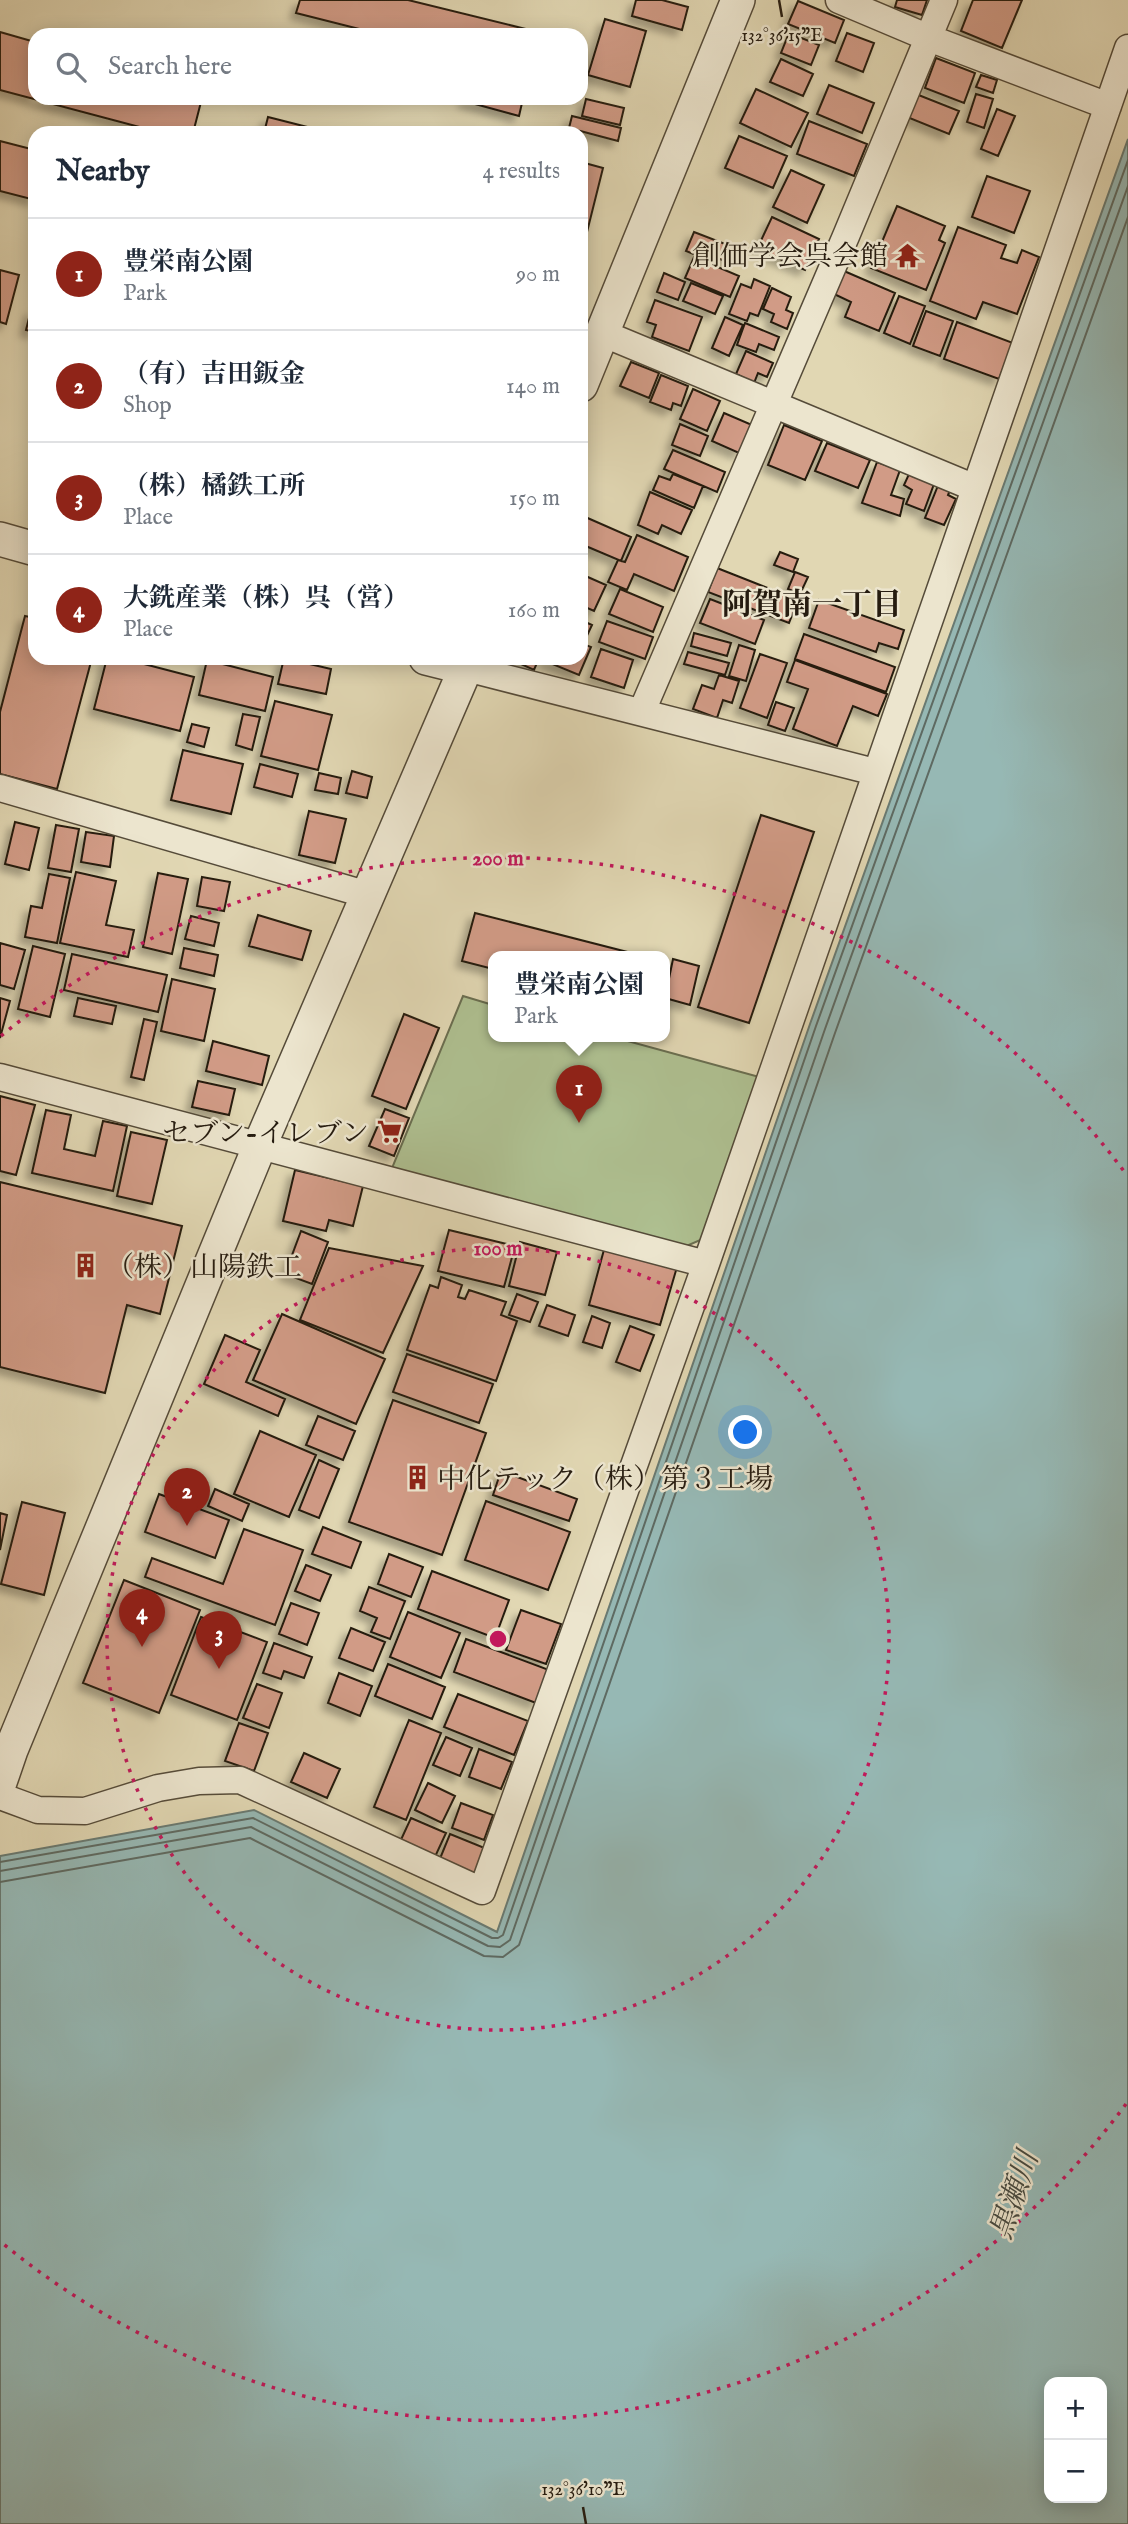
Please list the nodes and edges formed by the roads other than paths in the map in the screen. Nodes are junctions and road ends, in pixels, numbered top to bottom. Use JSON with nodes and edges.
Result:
{"nodes":[{"id":1,"x":738,"y":0,"type":"edge"},
{"id":2,"x":839,"y":0,"type":"edge"},
{"id":3,"x":944,"y":0,"type":"edge"},
{"id":4,"x":929,"y":38,"type":"junction"},
{"id":5,"x":1128,"y":48,"type":"edge"},
{"id":6,"x":1108,"y":106,"type":"junction"},
{"id":7,"x":603,"y":333,"type":"junction"},
{"id":8,"x":588,"y":368,"type":"edge"},
{"id":9,"x":774,"y":404,"type":"junction"},
{"id":10,"x":975,"y":488,"type":"junction"},
{"id":11,"x":0,"y":539,"type":"edge"},
{"id":12,"x":28,"y":547,"type":"edge"},
{"id":13,"x":467,"y":665,"type":"edge"},
{"id":14,"x":475,"y":665,"type":"edge"},
{"id":15,"x":642,"y":711,"type":"junction"},
{"id":16,"x":875,"y":772,"type":"junction"},
{"id":17,"x":0,"y":788,"type":"edge"},
{"id":18,"x":368,"y":895,"type":"junction"},
{"id":19,"x":0,"y":1077,"type":"edge"},
{"id":20,"x":260,"y":1145,"type":"junction"},
{"id":21,"x":706,"y":1264,"type":"junction"},
{"id":22,"x":0,"y":1782,"type":"edge"},
{"id":23,"x":0,"y":1796,"type":"edge"}],
"edges":[{"from":1,"to":7,"type":"street"},
{"from":2,"to":4,"type":"street"},
{"from":3,"to":4,"type":"street"},
{"from":4,"to":6,"type":"street"},
{"from":4,"to":9,"type":"street"},
{"from":5,"to":6,"type":"street"},
{"from":6,"to":10,"type":"street"},
{"from":7,"to":8,"type":"street"},
{"from":7,"to":9,"type":"street"},
{"from":9,"to":10,"type":"street"},
{"from":9,"to":15,"type":"street"},
{"from":10,"to":16,"type":"street"},
{"from":11,"to":12,"type":"street"},
{"from":13,"to":18,"type":"street"},
{"from":14,"to":15,"type":"street"},
{"from":15,"to":16,"type":"street"},
{"from":16,"to":21,"type":"street"},
{"from":17,"to":18,"type":"street"},
{"from":18,"to":20,"type":"street"},
{"from":19,"to":20,"type":"street"},
{"from":20,"to":21,"type":"street"},
{"from":20,"to":22,"type":"street"},
{"from":21,"to":23,"type":"street"}]}
